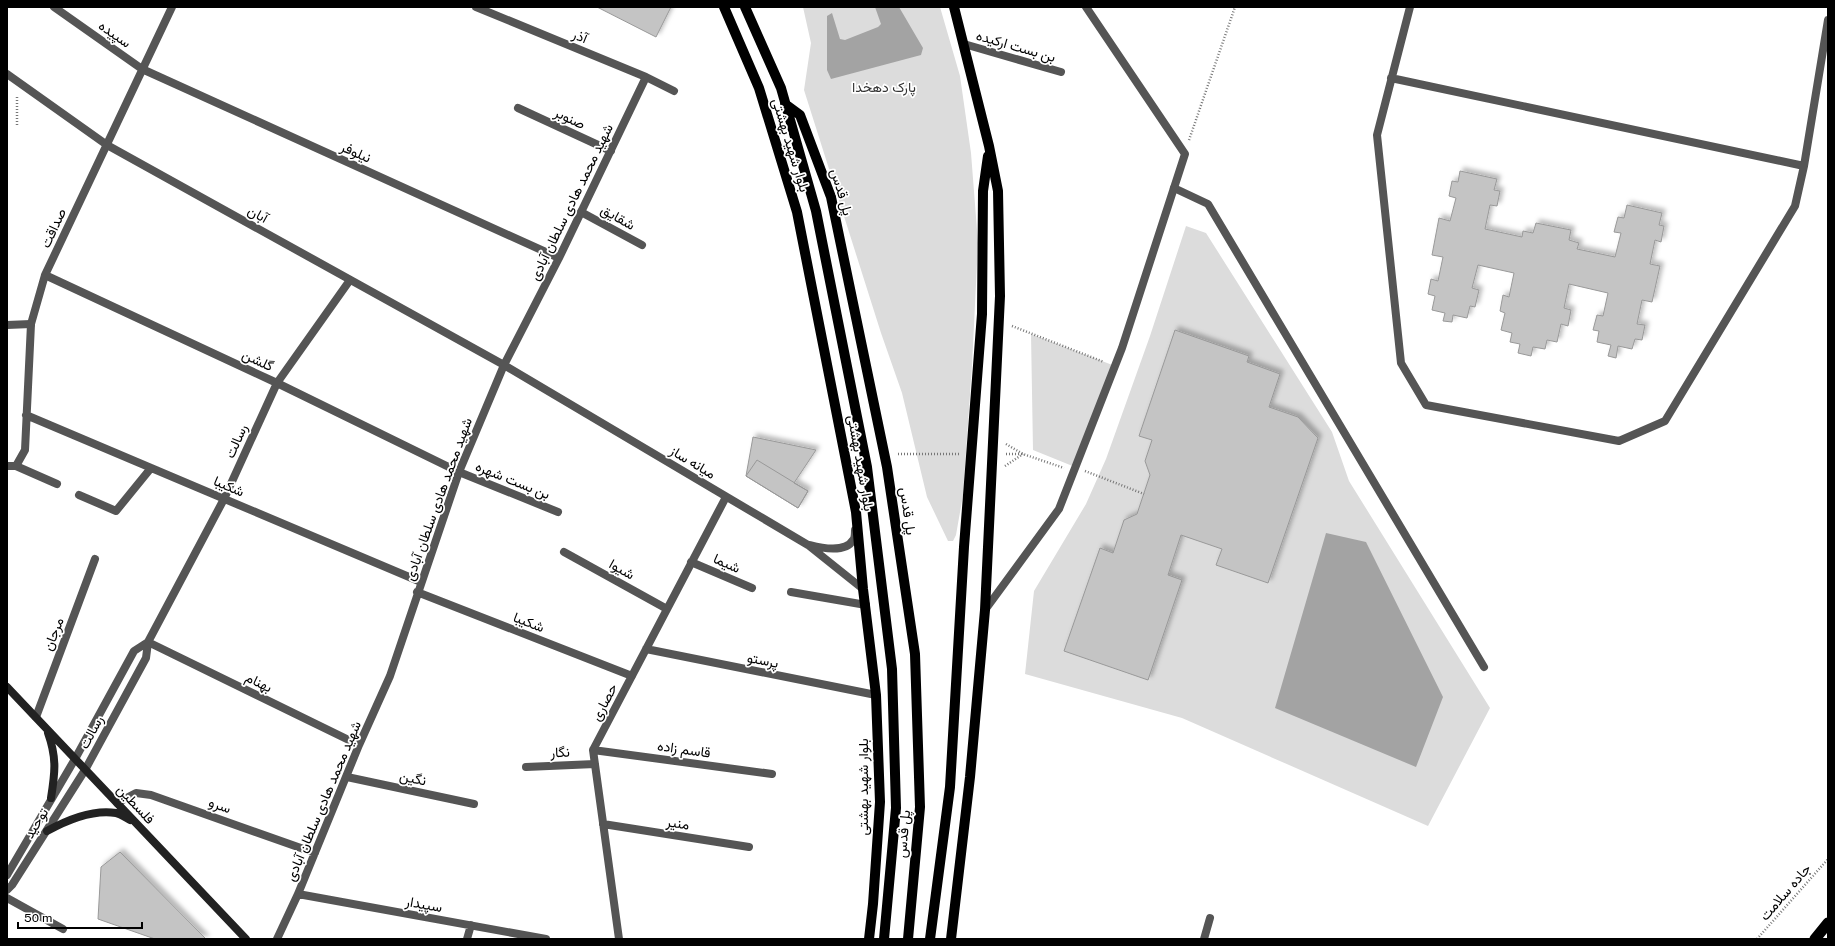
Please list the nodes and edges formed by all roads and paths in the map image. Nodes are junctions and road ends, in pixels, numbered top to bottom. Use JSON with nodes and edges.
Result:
{"nodes":[{"id":1,"x":54,"y":7,"type":"edge"},
{"id":2,"x":172,"y":7,"type":"edge"},
{"id":3,"x":476,"y":7,"type":"edge"},
{"id":4,"x":724,"y":7,"type":"edge"},
{"id":5,"x":745,"y":7,"type":"edge"},
{"id":6,"x":954,"y":7,"type":"edge"},
{"id":7,"x":1086,"y":7,"type":"edge"},
{"id":8,"x":1235,"y":7,"type":"edge"},
{"id":9,"x":1410,"y":7,"type":"edge"},
{"id":10,"x":1828,"y":20,"type":"edge"},
{"id":11,"x":964,"y":44,"type":"junction"},
{"id":12,"x":142,"y":69,"type":"junction"},
{"id":13,"x":1062,"y":72,"type":"dead end"},
{"id":14,"x":7,"y":74,"type":"edge"},
{"id":15,"x":646,"y":77,"type":"junction"},
{"id":16,"x":1391,"y":78,"type":"junction"},
{"id":17,"x":18,"y":81,"type":"junction"},
{"id":18,"x":674,"y":91,"type":"dead end"},
{"id":19,"x":785,"y":104,"type":"junction"},
{"id":20,"x":518,"y":108,"type":"dead end"},
{"id":21,"x":17,"y":125,"type":"dead end"},
{"id":22,"x":107,"y":145,"type":"junction"},
{"id":23,"x":989,"y":146,"type":"junction"},
{"id":24,"x":610,"y":151,"type":"junction"},
{"id":25,"x":1185,"y":154,"type":"junction"},
{"id":26,"x":1804,"y":166,"type":"junction"},
{"id":27,"x":1174,"y":188,"type":"junction"},
{"id":28,"x":581,"y":212,"type":"junction"},
{"id":29,"x":642,"y":245,"type":"dead end"},
{"id":30,"x":559,"y":258,"type":"junction"},
{"id":31,"x":45,"y":275,"type":"junction"},
{"id":32,"x":350,"y":280,"type":"junction"},
{"id":33,"x":998,"y":321,"type":"junction"},
{"id":34,"x":31,"y":324,"type":"junction"},
{"id":35,"x":7,"y":325,"type":"edge"},
{"id":36,"x":504,"y":366,"type":"junction"},
{"id":37,"x":1115,"y":366,"type":"junction"},
{"id":38,"x":277,"y":383,"type":"junction"},
{"id":39,"x":26,"y":415,"type":"junction"},
{"id":40,"x":897,"y":454,"type":"dead end"},
{"id":41,"x":960,"y":454,"type":"dead end"},
{"id":42,"x":1000,"y":454,"type":"dead end"},
{"id":43,"x":1023,"y":454,"type":"junction"},
{"id":44,"x":11,"y":466,"type":"edge"},
{"id":45,"x":151,"y":468,"type":"junction"},
{"id":46,"x":1074,"y":470,"type":"junction"},
{"id":47,"x":459,"y":472,"type":"junction"},
{"id":48,"x":991,"y":475,"type":"junction"},
{"id":49,"x":57,"y":484,"type":"dead end"},
{"id":50,"x":1144,"y":494,"type":"dead end"},
{"id":51,"x":79,"y":495,"type":"dead end"},
{"id":52,"x":726,"y":497,"type":"junction"},
{"id":53,"x":224,"y":499,"type":"junction"},
{"id":54,"x":558,"y":512,"type":"dead end"},
{"id":55,"x":856,"y":512,"type":"junction"},
{"id":56,"x":808,"y":545,"type":"junction"},
{"id":57,"x":564,"y":552,"type":"dead end"},
{"id":58,"x":95,"y":559,"type":"dead end"},
{"id":59,"x":691,"y":562,"type":"junction"},
{"id":60,"x":421,"y":582,"type":"junction"},
{"id":61,"x":752,"y":588,"type":"dead end"},
{"id":62,"x":863,"y":589,"type":"junction"},
{"id":63,"x":417,"y":592,"type":"junction"},
{"id":64,"x":791,"y":592,"type":"dead end"},
{"id":65,"x":866,"y":605,"type":"junction"},
{"id":66,"x":667,"y":609,"type":"junction"},
{"id":67,"x":985,"y":610,"type":"junction"},
{"id":68,"x":148,"y":642,"type":"junction"},
{"id":69,"x":646,"y":649,"type":"junction"},
{"id":70,"x":1484,"y":667,"type":"dead end"},
{"id":71,"x":632,"y":676,"type":"junction"},
{"id":72,"x":7,"y":687,"type":"edge"},
{"id":73,"x":876,"y":695,"type":"junction"},
{"id":74,"x":36,"y":717,"type":"junction"},
{"id":75,"x":46,"y":728,"type":"junction"},
{"id":76,"x":359,"y":745,"type":"junction"},
{"id":77,"x":593,"y":750,"type":"junction"},
{"id":78,"x":75,"y":759,"type":"junction"},
{"id":79,"x":595,"y":764,"type":"junction"},
{"id":80,"x":526,"y":767,"type":"dead end"},
{"id":81,"x":85,"y":770,"type":"junction"},
{"id":82,"x":772,"y":774,"type":"dead end"},
{"id":83,"x":346,"y":776,"type":"junction"},
{"id":84,"x":51,"y":798,"type":"junction"},
{"id":85,"x":117,"y":803,"type":"junction"},
{"id":86,"x":474,"y":804,"type":"dead end"},
{"id":87,"x":136,"y":823,"type":"junction"},
{"id":88,"x":603,"y":824,"type":"junction"},
{"id":89,"x":47,"y":831,"type":"junction"},
{"id":90,"x":749,"y":847,"type":"dead end"},
{"id":91,"x":315,"y":853,"type":"junction"},
{"id":92,"x":1828,"y":859,"type":"edge"},
{"id":93,"x":7,"y":875,"type":"edge"},
{"id":94,"x":7,"y":890,"type":"edge"},
{"id":95,"x":298,"y":894,"type":"junction"},
{"id":96,"x":7,"y":898,"type":"edge"},
{"id":97,"x":1210,"y":918,"type":"dead end"},
{"id":98,"x":1828,"y":923,"type":"edge"},
{"id":99,"x":471,"y":925,"type":"junction"},
{"id":100,"x":63,"y":929,"type":"dead end"},
{"id":101,"x":246,"y":939,"type":"edge"},
{"id":102,"x":277,"y":939,"type":"edge"},
{"id":103,"x":467,"y":939,"type":"edge"},
{"id":104,"x":546,"y":939,"type":"edge"},
{"id":105,"x":619,"y":939,"type":"edge"},
{"id":106,"x":869,"y":939,"type":"edge"},
{"id":107,"x":884,"y":939,"type":"edge"},
{"id":108,"x":908,"y":939,"type":"edge"},
{"id":109,"x":930,"y":939,"type":"edge"},
{"id":110,"x":951,"y":939,"type":"edge"},
{"id":111,"x":1204,"y":939,"type":"edge"},
{"id":112,"x":1757,"y":939,"type":"edge"},
{"id":113,"x":1815,"y":939,"type":"edge"}],
"edges":[{"from":1,"to":12,"type":"street","name":"سپیده"},
{"from":2,"to":12,"type":"street","name":"صداقت"},
{"from":3,"to":15,"type":"street","name":"آذر"},
{"from":4,"to":55,"type":"main road","name":"بلوار شهید بهشتی"},
{"from":5,"to":19,"type":"main road","name":"پل قدس"},
{"from":6,"to":11,"type":"main road"},
{"from":7,"to":25,"type":"street"},
{"from":8,"to":25,"type":"path"},
{"from":9,"to":16,"type":"street"},
{"from":10,"to":26,"type":"street"},
{"from":11,"to":13,"type":"street","name":"بن بست ارکیده"},
{"from":11,"to":23,"type":"main road"},
{"from":12,"to":22,"type":"street","name":"صداقت"},
{"from":12,"to":30,"type":"street","name":"نیلوفر"},
{"from":14,"to":17,"type":"street","name":"آبان"},
{"from":15,"to":18,"type":"street","name":"آذر"},
{"from":15,"to":24,"type":"street","name":"شهید محمد هادی سلطان آبادی"},
{"from":16,"to":26,"type":"street"},
{"from":16,"to":26,"type":"street"},
{"from":17,"to":21,"type":"path"},
{"from":17,"to":22,"type":"street","name":"آبان"},
{"from":19,"to":107,"type":"main road","name":"پل قدس"},
{"from":19,"to":108,"type":"main road","name":"پل قدس"},
{"from":20,"to":24,"type":"street","name":"صنوبر"},
{"from":22,"to":31,"type":"street","name":"صداقت"},
{"from":22,"to":32,"type":"street","name":"آبان"},
{"from":23,"to":33,"type":"main road"},
{"from":23,"to":109,"type":"main road"},
{"from":24,"to":28,"type":"street","name":"شهید محمد هادی سلطان آبادی"},
{"from":25,"to":27,"type":"street"},
{"from":27,"to":37,"type":"street"},
{"from":27,"to":70,"type":"street"},
{"from":28,"to":29,"type":"street","name":"شقایق"},
{"from":28,"to":30,"type":"street","name":"شهید محمد هادی سلطان آبادی"},
{"from":30,"to":36,"type":"street","name":"شهید محمد هادی سلطان آبادی"},
{"from":31,"to":34,"type":"street","name":"صداقت"},
{"from":31,"to":38,"type":"street","name":"گلشن"},
{"from":32,"to":36,"type":"street","name":"آبان"},
{"from":32,"to":38,"type":"street","name":"رسالت"},
{"from":33,"to":37,"type":"path"},
{"from":33,"to":48,"type":"main road"},
{"from":34,"to":35,"type":"street"},
{"from":34,"to":39,"type":"street","name":"صداقت"},
{"from":36,"to":47,"type":"street","name":"شهید محمد هادی سلطان آبادی"},
{"from":36,"to":52,"type":"street","name":"میانه ساز"},
{"from":37,"to":46,"type":"street"},
{"from":38,"to":47,"type":"street","name":"گلشن"},
{"from":38,"to":53,"type":"street","name":"رسالت"},
{"from":39,"to":44,"type":"street","name":"صداقت"},
{"from":39,"to":45,"type":"street","name":"شکیبا"},
{"from":40,"to":41,"type":"path"},
{"from":42,"to":43,"type":"path"},
{"from":43,"to":46,"type":"path"},
{"from":43,"to":48,"type":"path"},
{"from":44,"to":49,"type":"street"},
{"from":45,"to":51,"type":"street"},
{"from":45,"to":53,"type":"street","name":"شکیبا"},
{"from":46,"to":50,"type":"path"},
{"from":46,"to":67,"type":"street"},
{"from":47,"to":54,"type":"street","name":"بن بست شهره"},
{"from":47,"to":60,"type":"street","name":"شهید محمد هادی سلطان آبادی"},
{"from":48,"to":67,"type":"main road"},
{"from":52,"to":56,"type":"street","name":"میانه ساز"},
{"from":52,"to":59,"type":"street","name":"حصاری"},
{"from":53,"to":60,"type":"street","name":"شکیبا"},
{"from":53,"to":68,"type":"street","name":"رسالت"},
{"from":55,"to":56,"type":"street"},
{"from":55,"to":62,"type":"main road","name":"بلوار شهید بهشتی"},
{"from":56,"to":62,"type":"street","name":"میانه ساز"},
{"from":57,"to":66,"type":"street","name":"شیوا"},
{"from":58,"to":74,"type":"street","name":"مرجان"},
{"from":59,"to":61,"type":"street","name":"شیما"},
{"from":59,"to":66,"type":"street","name":"حصاری"},
{"from":60,"to":63,"type":"street","name":"شهید محمد هادی سلطان آبادی"},
{"from":62,"to":65,"type":"main road","name":"بلوار شهید بهشتی"},
{"from":63,"to":71,"type":"street","name":"شکیبا"},
{"from":63,"to":76,"type":"street","name":"شهید محمد هادی سلطان آبادی"},
{"from":64,"to":65,"type":"street"},
{"from":65,"to":73,"type":"main road","name":"بلوار شهید بهشتی"},
{"from":66,"to":69,"type":"street","name":"حصاری"},
{"from":67,"to":110,"type":"main road"},
{"from":68,"to":76,"type":"street","name":"بهنام"},
{"from":68,"to":78,"type":"street","name":"رسالت"},
{"from":68,"to":81,"type":"street","name":"رسالت"},
{"from":69,"to":71,"type":"street","name":"حصاری"},
{"from":69,"to":73,"type":"street","name":"پرستو"},
{"from":71,"to":77,"type":"street","name":"حصاری"},
{"from":72,"to":74,"type":"main road","name":"فلسطین"},
{"from":73,"to":106,"type":"main road","name":"بلوار شهید بهشتی"},
{"from":74,"to":75,"type":"main road","name":"فلسطین"},
{"from":75,"to":78,"type":"main road","name":"فلسطین"},
{"from":75,"to":84,"type":"main road"},
{"from":76,"to":83,"type":"street","name":"شهید محمد هادی سلطان آبادی"},
{"from":77,"to":79,"type":"street"},
{"from":77,"to":82,"type":"street","name":"قاسم زاده"},
{"from":78,"to":81,"type":"main road","name":"فلسطین"},
{"from":78,"to":84,"type":"street","name":"توحید"},
{"from":79,"to":80,"type":"street","name":"نگار"},
{"from":79,"to":88,"type":"street"},
{"from":81,"to":85,"type":"main road","name":"فلسطین"},
{"from":81,"to":89,"type":"street","name":"توحید"},
{"from":83,"to":86,"type":"street","name":"نگین"},
{"from":83,"to":91,"type":"street","name":"شهید محمد هادی سلطان آبادی"},
{"from":84,"to":93,"type":"street","name":"توحید"},
{"from":85,"to":87,"type":"main road","name":"فلسطین"},
{"from":85,"to":91,"type":"street","name":"سرو"},
{"from":87,"to":89,"type":"main road"},
{"from":87,"to":101,"type":"main road","name":"فلسطین"},
{"from":88,"to":90,"type":"street","name":"منیر"},
{"from":88,"to":105,"type":"street"},
{"from":89,"to":94,"type":"street","name":"توحید"},
{"from":91,"to":95,"type":"street","name":"شهید محمد هادی سلطان آبادی"},
{"from":92,"to":112,"type":"path","name":"جاده سلامت"},
{"from":95,"to":99,"type":"street","name":"سپیدار"},
{"from":95,"to":102,"type":"street","name":"شهید محمد هادی سلطان آبادی"},
{"from":96,"to":100,"type":"street"},
{"from":97,"to":111,"type":"street"},
{"from":98,"to":113,"type":"highway"},
{"from":99,"to":103,"type":"street"},
{"from":99,"to":104,"type":"street","name":"سپیدار"}]}
